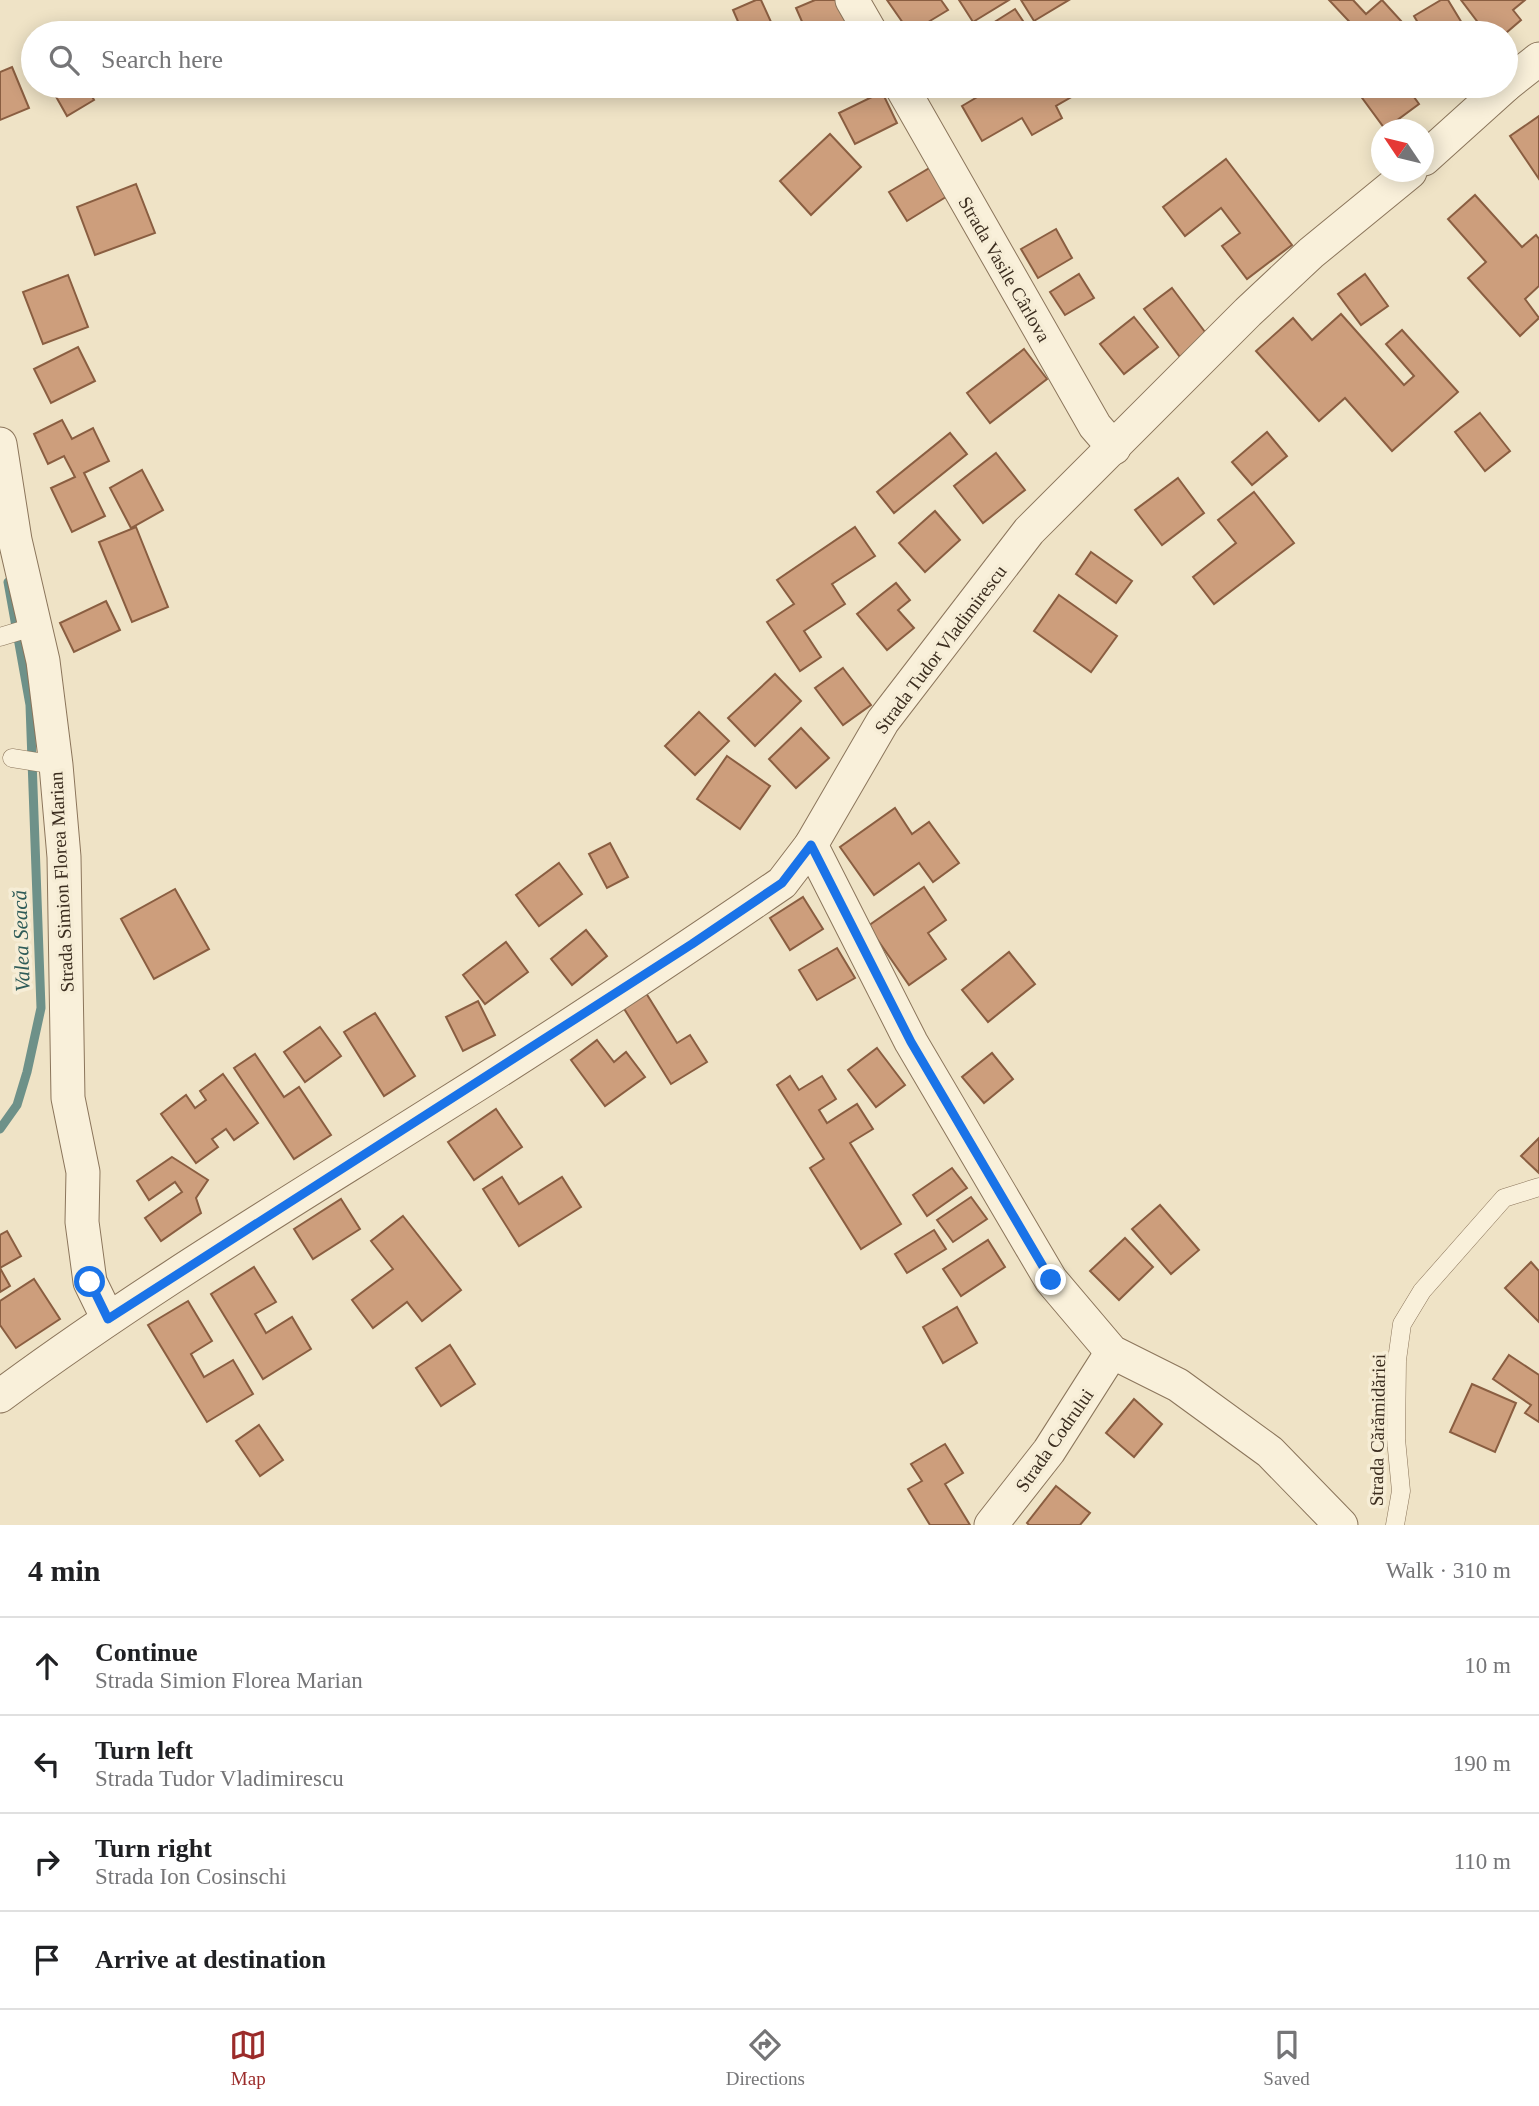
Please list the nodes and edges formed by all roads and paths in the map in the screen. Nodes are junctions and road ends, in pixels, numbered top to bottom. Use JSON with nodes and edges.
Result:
{"nodes":[{"id":1,"x":852,"y":0,"type":"edge"},
{"id":2,"x":864,"y":21,"type":"edge"},
{"id":3,"x":1539,"y":58,"type":"edge"},
{"id":4,"x":1518,"y":76,"type":"edge"},
{"id":5,"x":908,"y":98,"type":"edge"},
{"id":6,"x":1492,"y":98,"type":"edge"},
{"id":7,"x":1434,"y":149,"type":"edge"},
{"id":8,"x":1398,"y":182,"type":"edge"},
{"id":9,"x":0,"y":444,"type":"edge"},
{"id":10,"x":1114,"y":448,"type":"junction"},
{"id":11,"x":8,"y":544,"type":"edge"},
{"id":12,"x":36,"y":626,"type":"junction"},
{"id":13,"x":0,"y":637,"type":"edge"},
{"id":14,"x":12,"y":758,"type":"dead end"},
{"id":15,"x":49,"y":764,"type":"junction"},
{"id":16,"x":811,"y":845,"type":"junction"},
{"id":17,"x":1539,"y":1187,"type":"edge"},
{"id":18,"x":108,"y":1319,"type":"junction"},
{"id":19,"x":1112,"y":1352,"type":"junction"},
{"id":20,"x":0,"y":1396,"type":"edge"},
{"id":21,"x":991,"y":1525,"type":"edge"},
{"id":22,"x":1341,"y":1525,"type":"edge"},
{"id":23,"x":1395,"y":1525,"type":"edge"}],
"edges":[{"from":1,"to":2,"type":"street"},
{"from":3,"to":4,"type":"street"},
{"from":5,"to":10,"type":"street","name":"Strada Vasile Cârlova"},
{"from":6,"to":7,"type":"street"},
{"from":8,"to":10,"type":"street","name":"Strada Tudor Vladimirescu"},
{"from":9,"to":11,"type":"street","name":"Strada Simion Florea Marian"},
{"from":10,"to":16,"type":"street","name":"Strada Tudor Vladimirescu"},
{"from":11,"to":12,"type":"street","name":"Strada Simion Florea Marian"},
{"from":12,"to":13,"type":"lane"},
{"from":12,"to":15,"type":"street","name":"Strada Simion Florea Marian"},
{"from":14,"to":15,"type":"lane"},
{"from":15,"to":18,"type":"street","name":"Strada Simion Florea Marian"},
{"from":16,"to":18,"type":"street","name":"Strada Tudor Vladimirescu"},
{"from":16,"to":19,"type":"street"},
{"from":17,"to":23,"type":"lane","name":"Strada Cărămidăriei"},
{"from":18,"to":20,"type":"street","name":"Strada Tudor Vladimirescu"},
{"from":19,"to":21,"type":"street","name":"Strada Codrului"},
{"from":19,"to":22,"type":"street"}]}
